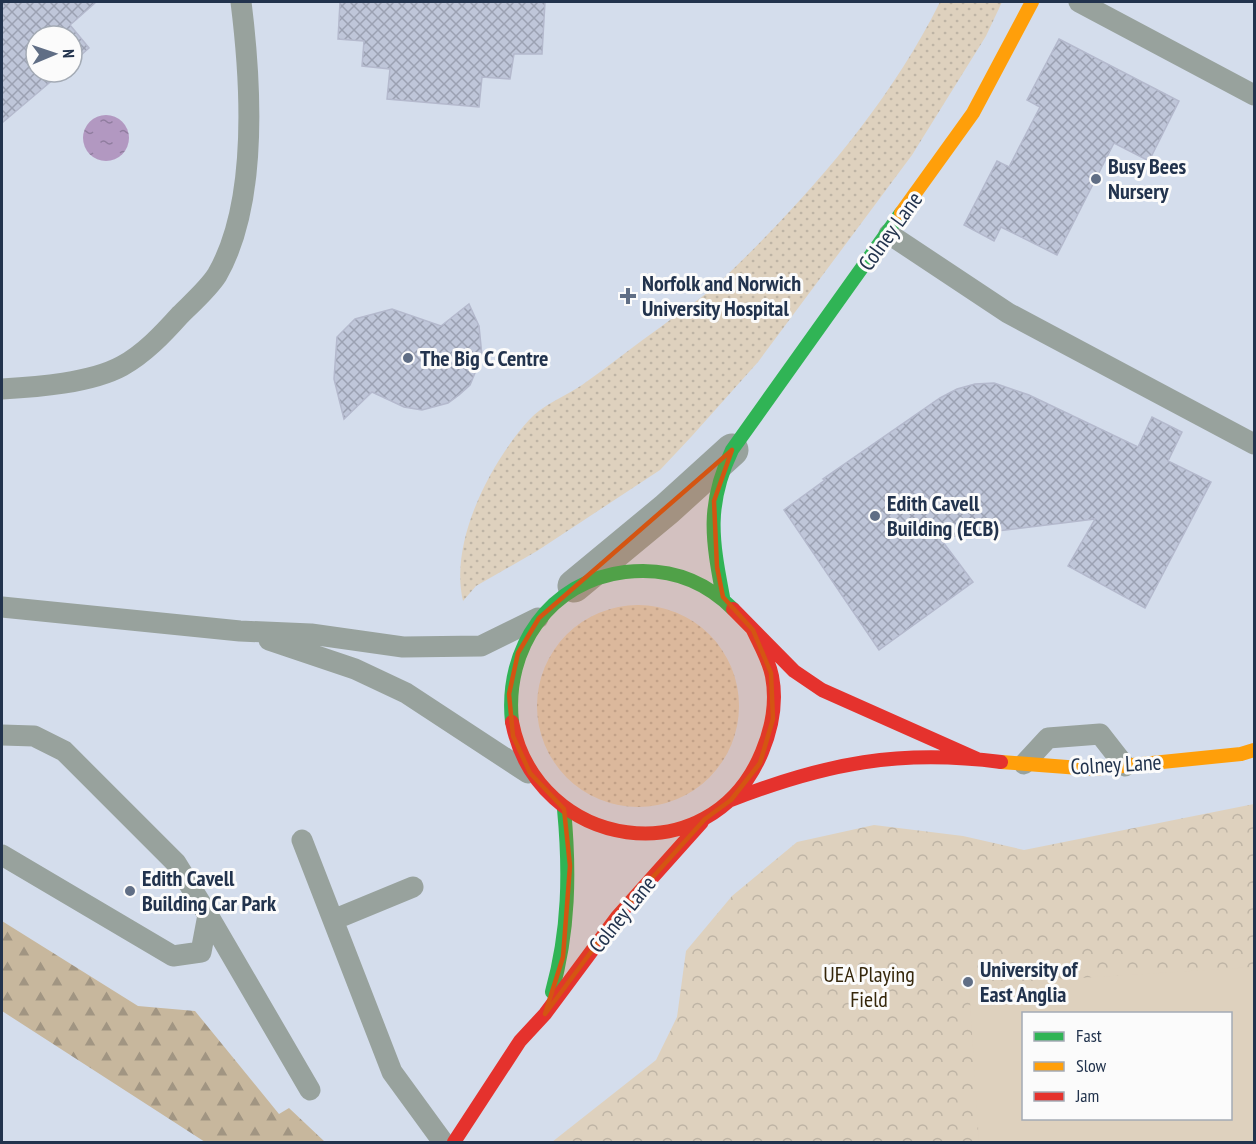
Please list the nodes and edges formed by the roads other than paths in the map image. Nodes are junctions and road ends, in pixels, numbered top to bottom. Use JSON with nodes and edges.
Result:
{"nodes":[{"id":1,"x":241,"y":2,"type":"edge"},
{"id":2,"x":1032,"y":2,"type":"edge"},
{"id":3,"x":1079,"y":2,"type":"edge"},
{"id":4,"x":1254,"y":95,"type":"edge"},
{"id":5,"x":890,"y":234,"type":"junction"},
{"id":6,"x":2,"y":389,"type":"edge"},
{"id":7,"x":1254,"y":444,"type":"edge"},
{"id":8,"x":732,"y":450,"type":"junction"},
{"id":9,"x":565,"y":593,"type":"junction"},
{"id":10,"x":723,"y":597,"type":"junction"},
{"id":11,"x":2,"y":607,"type":"edge"},
{"id":12,"x":539,"y":618,"type":"junction"},
{"id":13,"x":753,"y":630,"type":"junction"},
{"id":14,"x":240,"y":631,"type":"junction"},
{"id":15,"x":2,"y":735,"type":"edge"},
{"id":16,"x":1254,"y":750,"type":"edge"},
{"id":17,"x":977,"y":759,"type":"junction"},
{"id":18,"x":1024,"y":764,"type":"junction"},
{"id":19,"x":1125,"y":766,"type":"junction"},
{"id":20,"x":530,"y":773,"type":"junction"},
{"id":21,"x":731,"y":800,"type":"junction"},
{"id":22,"x":564,"y":809,"type":"junction"},
{"id":23,"x":705,"y":819,"type":"junction"},
{"id":24,"x":302,"y":840,"type":"dead end"},
{"id":25,"x":2,"y":855,"type":"edge"},
{"id":26,"x":412,"y":887,"type":"dead end"},
{"id":27,"x":208,"y":915,"type":"junction"},
{"id":28,"x":333,"y":920,"type":"junction"},
{"id":29,"x":545,"y":1014,"type":"junction"},
{"id":30,"x":310,"y":1090,"type":"dead end"},
{"id":31,"x":443,"y":1143,"type":"edge"},
{"id":32,"x":454,"y":1143,"type":"edge"}],
"edges":[{"from":1,"to":6,"type":"lane"},
{"from":2,"to":5,"type":"street","name":"Colney Lane"},
{"from":3,"to":4,"type":"lane"},
{"from":5,"to":7,"type":"lane"},
{"from":5,"to":8,"type":"street","name":"Colney Lane"},
{"from":8,"to":9,"type":"street","name":"Colney Lane"},
{"from":8,"to":10,"type":"street","name":"Colney Lane"},
{"from":9,"to":10,"type":"street","name":"Colney Lane"},
{"from":9,"to":12,"type":"street","name":"Colney Lane"},
{"from":10,"to":13,"type":"street","name":"Colney Lane"},
{"from":11,"to":14,"type":"lane"},
{"from":12,"to":14,"type":"lane"},
{"from":12,"to":20,"type":"street","name":"Colney Lane"},
{"from":13,"to":17,"type":"street","name":"Colney Lane"},
{"from":13,"to":21,"type":"street","name":"Colney Lane"},
{"from":14,"to":20,"type":"lane"},
{"from":15,"to":27,"type":"lane"},
{"from":16,"to":19,"type":"street","name":"Colney Lane"},
{"from":17,"to":18,"type":"street","name":"Colney Lane"},
{"from":17,"to":21,"type":"street","name":"Colney Lane"},
{"from":18,"to":19,"type":"street","name":"Colney Lane"},
{"from":18,"to":19,"type":"lane"},
{"from":20,"to":22,"type":"street","name":"Colney Lane"},
{"from":21,"to":23,"type":"street","name":"Colney Lane"},
{"from":22,"to":23,"type":"street","name":"Colney Lane"},
{"from":22,"to":29,"type":"street","name":"Colney Lane"},
{"from":23,"to":29,"type":"street","name":"Colney Lane"},
{"from":24,"to":28,"type":"lane"},
{"from":25,"to":27,"type":"lane"},
{"from":26,"to":28,"type":"lane"},
{"from":27,"to":30,"type":"lane"},
{"from":28,"to":31,"type":"lane"},
{"from":29,"to":32,"type":"street","name":"Colney Lane"}]}
